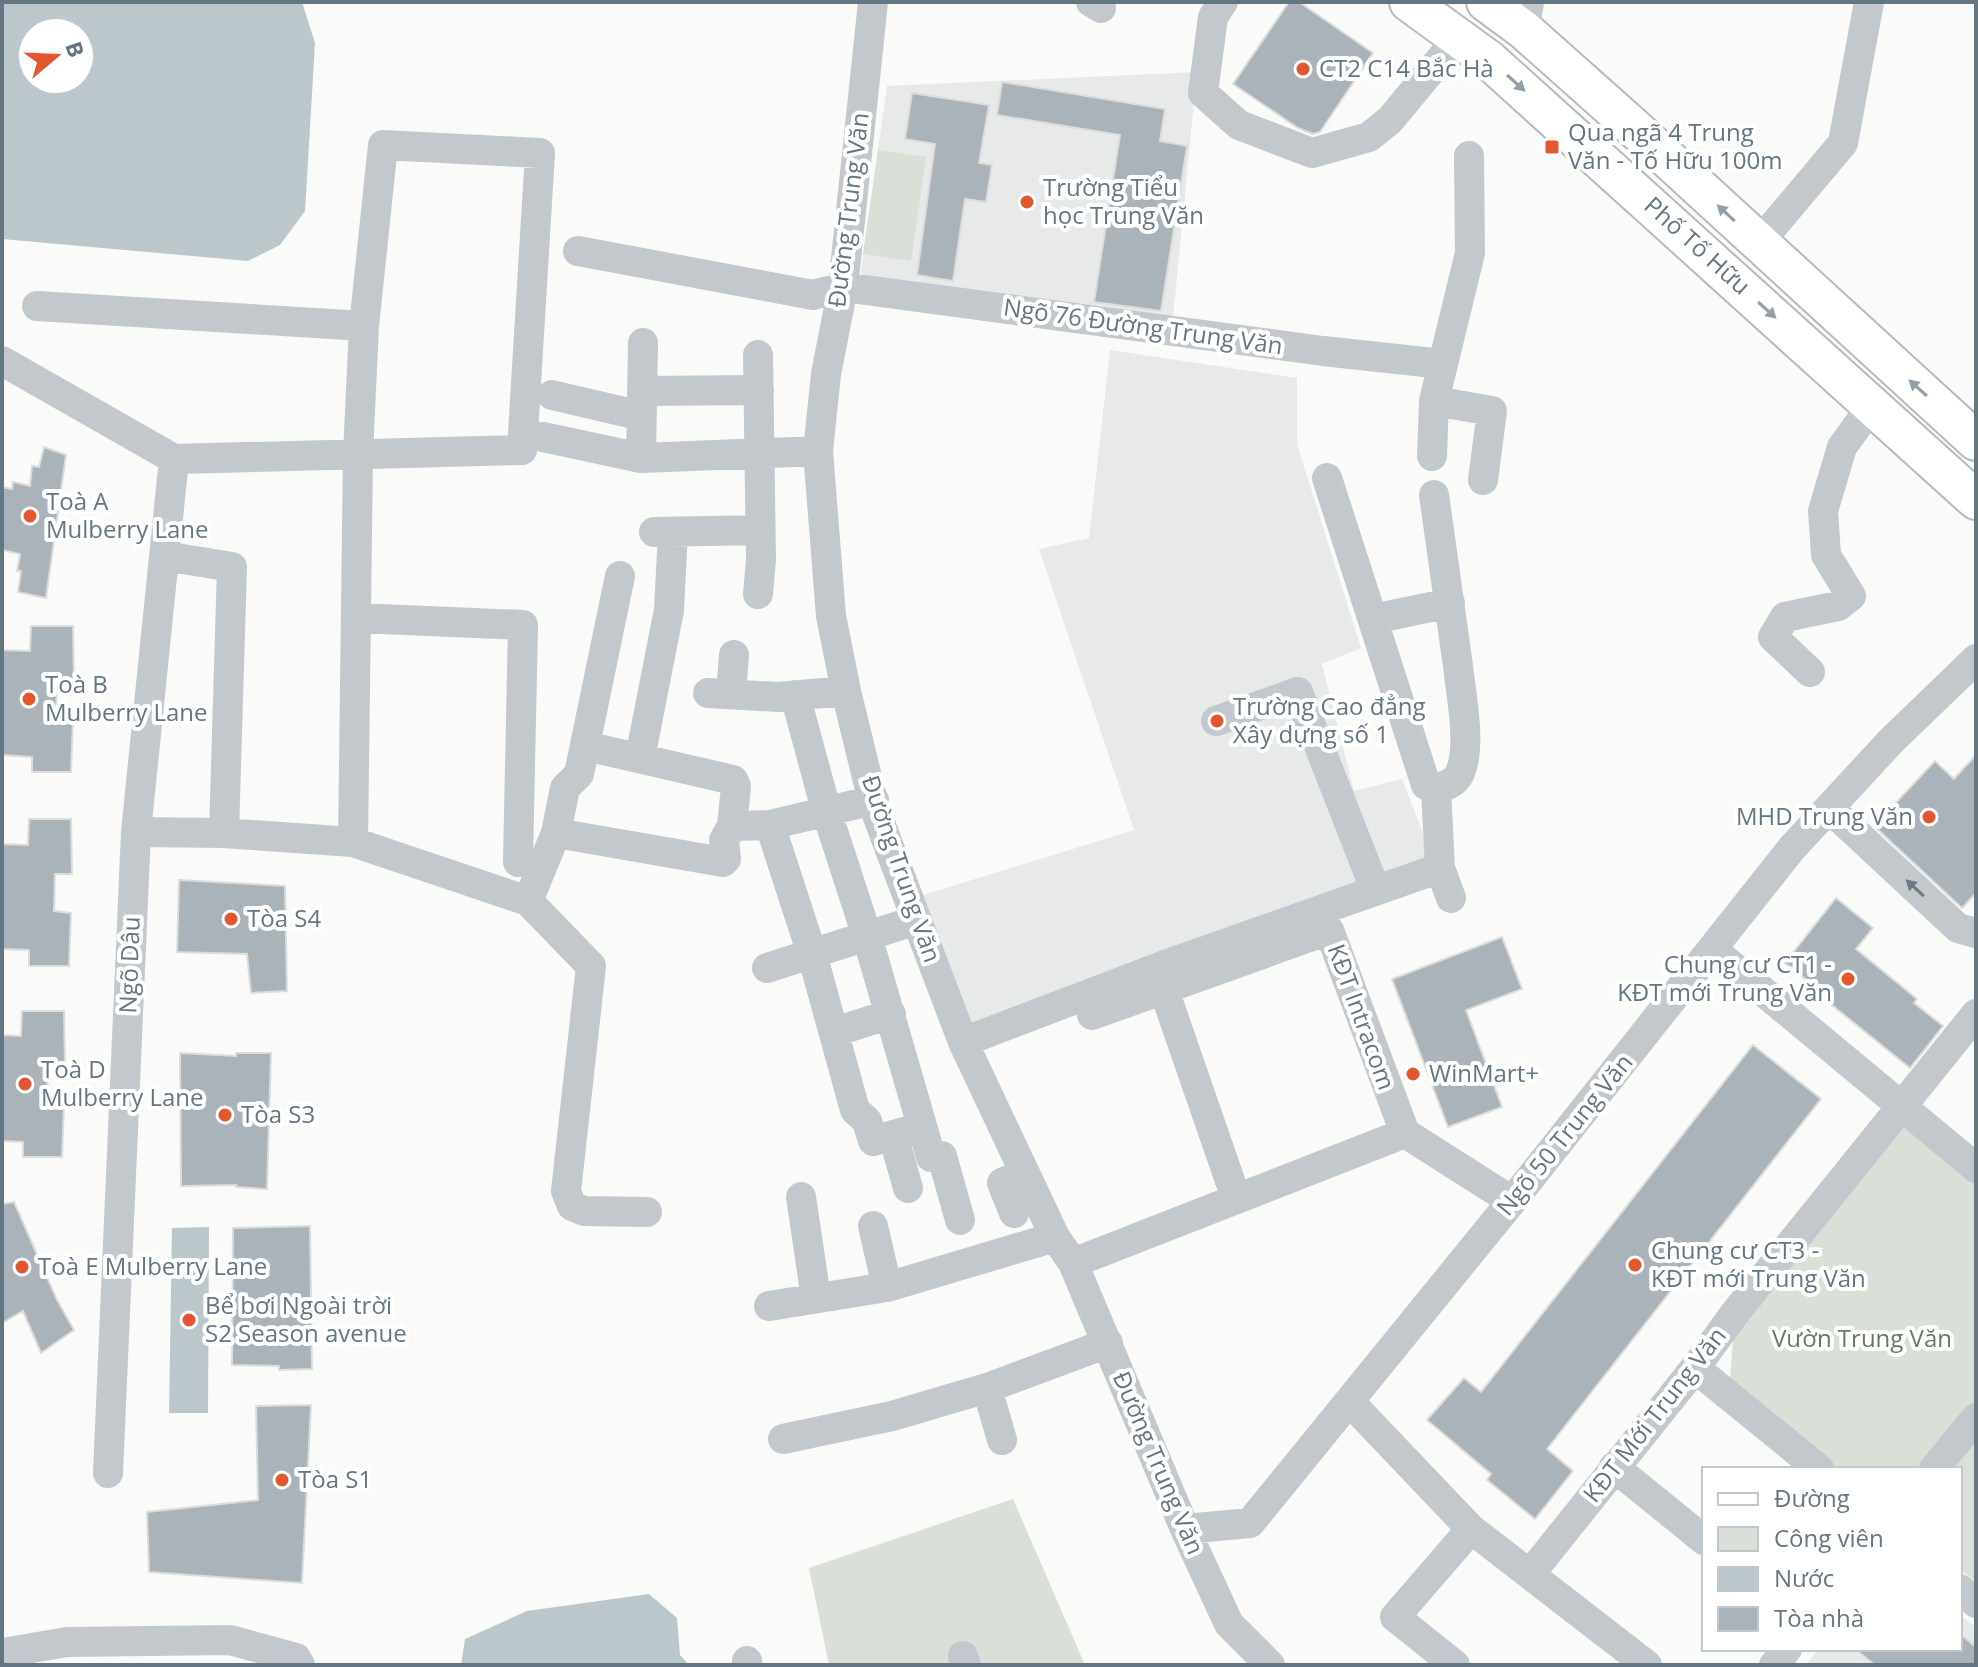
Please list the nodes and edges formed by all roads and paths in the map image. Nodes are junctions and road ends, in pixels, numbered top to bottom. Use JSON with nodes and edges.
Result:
{"nodes":[{"id":1,"x":873,"y":2,"type":"edge"},
{"id":2,"x":1223,"y":2,"type":"edge"},
{"id":3,"x":1409,"y":2,"type":"edge"},
{"id":4,"x":1486,"y":2,"type":"edge"},
{"id":5,"x":1869,"y":2,"type":"edge"},
{"id":6,"x":1526,"y":16,"type":"edge"},
{"id":7,"x":1458,"y":38,"type":"junction"},
{"id":8,"x":1633,"y":127,"type":"junction"},
{"id":9,"x":1469,"y":156,"type":"dead end"},
{"id":10,"x":1605,"y":164,"type":"junction"},
{"id":11,"x":1758,"y":244,"type":"junction"},
{"id":12,"x":578,"y":251,"type":"dead end"},
{"id":13,"x":843,"y":287,"type":"junction"},
{"id":14,"x":37,"y":306,"type":"dead end"},
{"id":15,"x":364,"y":326,"type":"junction"},
{"id":16,"x":643,"y":343,"type":"dead end"},
{"id":17,"x":758,"y":355,"type":"dead end"},
{"id":18,"x":2,"y":361,"type":"edge"},
{"id":19,"x":1443,"y":364,"type":"junction"},
{"id":20,"x":759,"y":390,"type":"junction"},
{"id":21,"x":634,"y":391,"type":"junction"},
{"id":22,"x":552,"y":395,"type":"dead end"},
{"id":23,"x":1434,"y":401,"type":"junction"},
{"id":24,"x":1873,"y":404,"type":"junction"},
{"id":25,"x":543,"y":437,"type":"dead end"},
{"id":26,"x":1976,"y":441,"type":"edge"},
{"id":27,"x":818,"y":451,"type":"junction"},
{"id":28,"x":358,"y":454,"type":"junction"},
{"id":29,"x":760,"y":454,"type":"junction"},
{"id":30,"x":1432,"y":456,"type":"dead end"},
{"id":31,"x":635,"y":457,"type":"junction"},
{"id":32,"x":174,"y":459,"type":"junction"},
{"id":33,"x":1327,"y":478,"type":"dead end"},
{"id":34,"x":1483,"y":480,"type":"dead end"},
{"id":35,"x":1434,"y":495,"type":"dead end"},
{"id":36,"x":1976,"y":500,"type":"edge"},
{"id":37,"x":760,"y":530,"type":"junction"},
{"id":38,"x":164,"y":556,"type":"junction"},
{"id":39,"x":620,"y":576,"type":"dead end"},
{"id":40,"x":758,"y":594,"type":"dead end"},
{"id":41,"x":1450,"y":603,"type":"junction"},
{"id":42,"x":357,"y":618,"type":"junction"},
{"id":43,"x":1373,"y":619,"type":"junction"},
{"id":44,"x":734,"y":655,"type":"dead end"},
{"id":45,"x":1976,"y":659,"type":"edge"},
{"id":46,"x":1810,"y":672,"type":"dead end"},
{"id":47,"x":846,"y":691,"type":"junction"},
{"id":48,"x":795,"y":695,"type":"junction"},
{"id":49,"x":1216,"y":721,"type":"dead end"},
{"id":50,"x":586,"y":746,"type":"junction"},
{"id":51,"x":640,"y":758,"type":"junction"},
{"id":52,"x":1436,"y":789,"type":"junction"},
{"id":53,"x":874,"y":800,"type":"junction"},
{"id":54,"x":1829,"y":808,"type":"junction"},
{"id":55,"x":827,"y":813,"type":"junction"},
{"id":56,"x":770,"y":825,"type":"junction"},
{"id":57,"x":732,"y":826,"type":"junction"},
{"id":58,"x":136,"y":832,"type":"junction"},
{"id":59,"x":224,"y":833,"type":"junction"},
{"id":60,"x":556,"y":833,"type":"junction"},
{"id":61,"x":353,"y":842,"type":"junction"},
{"id":62,"x":518,"y":862,"type":"dead end"},
{"id":63,"x":1440,"y":868,"type":"junction"},
{"id":64,"x":1375,"y":889,"type":"junction"},
{"id":65,"x":1451,"y":898,"type":"dead end"},
{"id":66,"x":528,"y":901,"type":"junction"},
{"id":67,"x":917,"y":920,"type":"junction"},
{"id":68,"x":1976,"y":933,"type":"edge"},
{"id":69,"x":867,"y":936,"type":"junction"},
{"id":70,"x":1713,"y":950,"type":"junction"},
{"id":71,"x":812,"y":954,"type":"junction"},
{"id":72,"x":767,"y":968,"type":"dead end"},
{"id":73,"x":1164,"y":990,"type":"junction"},
{"id":74,"x":891,"y":1014,"type":"junction"},
{"id":75,"x":1092,"y":1015,"type":"dead end"},
{"id":76,"x":1971,"y":1029,"type":"edge"},
{"id":77,"x":834,"y":1032,"type":"junction"},
{"id":78,"x":963,"y":1042,"type":"junction"},
{"id":79,"x":1902,"y":1108,"type":"junction"},
{"id":80,"x":922,"y":1127,"type":"junction"},
{"id":81,"x":1405,"y":1133,"type":"junction"},
{"id":82,"x":893,"y":1135,"type":"junction"},
{"id":83,"x":1976,"y":1168,"type":"edge"},
{"id":84,"x":1024,"y":1174,"type":"junction"},
{"id":85,"x":908,"y":1188,"type":"dead end"},
{"id":86,"x":801,"y":1197,"type":"dead end"},
{"id":87,"x":1236,"y":1198,"type":"junction"},
{"id":88,"x":1512,"y":1201,"type":"junction"},
{"id":89,"x":647,"y":1212,"type":"dead end"},
{"id":90,"x":1014,"y":1213,"type":"dead end"},
{"id":91,"x":960,"y":1220,"type":"dead end"},
{"id":92,"x":873,"y":1226,"type":"dead end"},
{"id":93,"x":1055,"y":1237,"type":"junction"},
{"id":94,"x":1073,"y":1263,"type":"junction"},
{"id":95,"x":887,"y":1287,"type":"junction"},
{"id":96,"x":816,"y":1298,"type":"junction"},
{"id":97,"x":769,"y":1306,"type":"dead end"},
{"id":98,"x":1108,"y":1343,"type":"junction"},
{"id":99,"x":1695,"y":1368,"type":"junction"},
{"id":100,"x":987,"y":1388,"type":"junction"},
{"id":101,"x":1350,"y":1402,"type":"junction"},
{"id":102,"x":1976,"y":1418,"type":"edge"},
{"id":103,"x":783,"y":1439,"type":"dead end"},
{"id":104,"x":1002,"y":1440,"type":"dead end"},
{"id":105,"x":1614,"y":1467,"type":"junction"},
{"id":106,"x":1817,"y":1467,"type":"edge"},
{"id":107,"x":1936,"y":1467,"type":"edge"},
{"id":108,"x":108,"y":1473,"type":"dead end"},
{"id":109,"x":1185,"y":1529,"type":"junction"},
{"id":110,"x":1471,"y":1529,"type":"junction"},
{"id":111,"x":1702,"y":1538,"type":"edge"},
{"id":112,"x":1530,"y":1574,"type":"junction"},
{"id":113,"x":2,"y":1653,"type":"edge"},
{"id":114,"x":69,"y":1654,"type":"edge"},
{"id":115,"x":300,"y":1665,"type":"edge"},
{"id":116,"x":1270,"y":1665,"type":"edge"},
{"id":117,"x":1455,"y":1665,"type":"edge"},
{"id":118,"x":1647,"y":1665,"type":"edge"}],
"edges":[{"from":1,"to":13,"type":"street","name":"Đường Trung Văn"},
{"from":2,"to":7,"type":"street"},
{"from":3,"to":7,"type":"main road","name":"Phố Tố Hữu"},
{"from":4,"to":6,"type":"main road","name":"Phố Tố Hữu"},
{"from":5,"to":11,"type":"street"},
{"from":6,"to":8,"type":"main road","name":"Phố Tố Hữu"},
{"from":7,"to":10,"type":"main road","name":"Phố Tố Hữu","one_way":true},
{"from":8,"to":10,"type":"main road"},
{"from":11,"to":8,"type":"main road","name":"Phố Tố Hữu","one_way":true},
{"from":9,"to":19,"type":"street"},
{"from":10,"to":24,"type":"main road","name":"Phố Tố Hữu","one_way":true},
{"from":26,"to":11,"type":"main road","name":"Phố Tố Hữu","one_way":true},
{"from":12,"to":13,"type":"street","name":"Ngõ 76 Đường Trung Văn"},
{"from":13,"to":19,"type":"street","name":"Ngõ 76 Đường Trung Văn"},
{"from":13,"to":27,"type":"street","name":"Đường Trung Văn"},
{"from":14,"to":15,"type":"street"},
{"from":15,"to":28,"type":"street"},
{"from":15,"to":28,"type":"street"},
{"from":16,"to":21,"type":"street"},
{"from":17,"to":20,"type":"street"},
{"from":18,"to":32,"type":"street"},
{"from":19,"to":23,"type":"street"},
{"from":20,"to":21,"type":"street"},
{"from":20,"to":29,"type":"street"},
{"from":21,"to":22,"type":"street"},
{"from":21,"to":31,"type":"street"},
{"from":23,"to":30,"type":"street"},
{"from":23,"to":34,"type":"street"},
{"from":24,"to":36,"type":"main road","name":"Phố Tố Hữu"},
{"from":24,"to":46,"type":"street"},
{"from":25,"to":31,"type":"street"},
{"from":27,"to":29,"type":"street"},
{"from":27,"to":47,"type":"street","name":"Đường Trung Văn"},
{"from":28,"to":32,"type":"street"},
{"from":28,"to":42,"type":"street"},
{"from":29,"to":31,"type":"street"},
{"from":29,"to":37,"type":"street"},
{"from":32,"to":38,"type":"street","name":"Ngõ Dâu"},
{"from":33,"to":43,"type":"street"},
{"from":35,"to":41,"type":"street"},
{"from":37,"to":40,"type":"street"},
{"from":37,"to":51,"type":"street"},
{"from":38,"to":58,"type":"street","name":"Ngõ Dâu"},
{"from":38,"to":59,"type":"street"},
{"from":39,"to":50,"type":"street"},
{"from":41,"to":43,"type":"street"},
{"from":41,"to":52,"type":"street"},
{"from":42,"to":61,"type":"street"},
{"from":42,"to":62,"type":"street"},
{"from":43,"to":52,"type":"street"},
{"from":44,"to":48,"type":"street"},
{"from":45,"to":54,"type":"street","name":"Ngõ 50 Trung Văn"},
{"from":47,"to":48,"type":"street"},
{"from":47,"to":53,"type":"street","name":"Đường Trung Văn"},
{"from":48,"to":55,"type":"street"},
{"from":49,"to":64,"type":"street"},
{"from":50,"to":51,"type":"street"},
{"from":50,"to":60,"type":"street"},
{"from":51,"to":57,"type":"street"},
{"from":52,"to":63,"type":"street"},
{"from":53,"to":55,"type":"street"},
{"from":53,"to":67,"type":"street","name":"Đường Trung Văn"},
{"from":68,"to":54,"type":"street","one_way":true},
{"from":54,"to":70,"type":"street","name":"Ngõ 50 Trung Văn"},
{"from":55,"to":56,"type":"street"},
{"from":55,"to":69,"type":"street"},
{"from":56,"to":57,"type":"street"},
{"from":56,"to":71,"type":"street"},
{"from":57,"to":60,"type":"street"},
{"from":58,"to":59,"type":"street"},
{"from":58,"to":108,"type":"street","name":"Ngõ Dâu"},
{"from":59,"to":61,"type":"street"},
{"from":60,"to":66,"type":"street"},
{"from":61,"to":66,"type":"street"},
{"from":63,"to":64,"type":"street"},
{"from":63,"to":65,"type":"street"},
{"from":64,"to":78,"type":"street"},
{"from":66,"to":89,"type":"street"},
{"from":67,"to":69,"type":"street"},
{"from":67,"to":78,"type":"street","name":"Đường Trung Văn"},
{"from":69,"to":71,"type":"street"},
{"from":69,"to":74,"type":"street"},
{"from":70,"to":79,"type":"street"},
{"from":70,"to":88,"type":"street","name":"Ngõ 50 Trung Văn"},
{"from":71,"to":72,"type":"street"},
{"from":71,"to":77,"type":"street"},
{"from":73,"to":75,"type":"street","name":"KĐT Intracom"},
{"from":73,"to":81,"type":"street","name":"KĐT Intracom"},
{"from":73,"to":87,"type":"street"},
{"from":74,"to":77,"type":"street"},
{"from":74,"to":80,"type":"street"},
{"from":76,"to":79,"type":"street","name":"KĐT Mới Trung Văn"},
{"from":77,"to":82,"type":"street"},
{"from":78,"to":84,"type":"street","name":"Đường Trung Văn"},
{"from":79,"to":83,"type":"street"},
{"from":79,"to":99,"type":"street","name":"KĐT Mới Trung Văn"},
{"from":80,"to":82,"type":"street"},
{"from":80,"to":91,"type":"street"},
{"from":81,"to":87,"type":"street"},
{"from":81,"to":88,"type":"street"},
{"from":82,"to":85,"type":"street"},
{"from":84,"to":90,"type":"street"},
{"from":84,"to":93,"type":"street","name":"Đường Trung Văn"},
{"from":86,"to":96,"type":"street"},
{"from":87,"to":94,"type":"street"},
{"from":88,"to":101,"type":"street","name":"Ngõ 50 Trung Văn"},
{"from":92,"to":95,"type":"street"},
{"from":93,"to":94,"type":"street","name":"Đường Trung Văn"},
{"from":93,"to":95,"type":"street"},
{"from":94,"to":98,"type":"street","name":"Đường Trung Văn"},
{"from":95,"to":96,"type":"street"},
{"from":96,"to":97,"type":"street"},
{"from":98,"to":100,"type":"street"},
{"from":98,"to":109,"type":"street","name":"Đường Trung Văn"},
{"from":99,"to":105,"type":"street","name":"KĐT Mới Trung Văn"},
{"from":99,"to":106,"type":"street"},
{"from":100,"to":103,"type":"street"},
{"from":100,"to":104,"type":"street"},
{"from":101,"to":109,"type":"street","name":"Ngõ 50 Trung Văn"},
{"from":101,"to":110,"type":"street"},
{"from":102,"to":107,"type":"street"},
{"from":105,"to":111,"type":"street"},
{"from":105,"to":112,"type":"street","name":"KĐT Mới Trung Văn"},
{"from":109,"to":116,"type":"street","name":"Đường Trung Văn"},
{"from":110,"to":112,"type":"street"},
{"from":110,"to":117,"type":"street"},
{"from":112,"to":118,"type":"street"},
{"from":113,"to":114,"type":"street"},
{"from":114,"to":115,"type":"street"}]}
